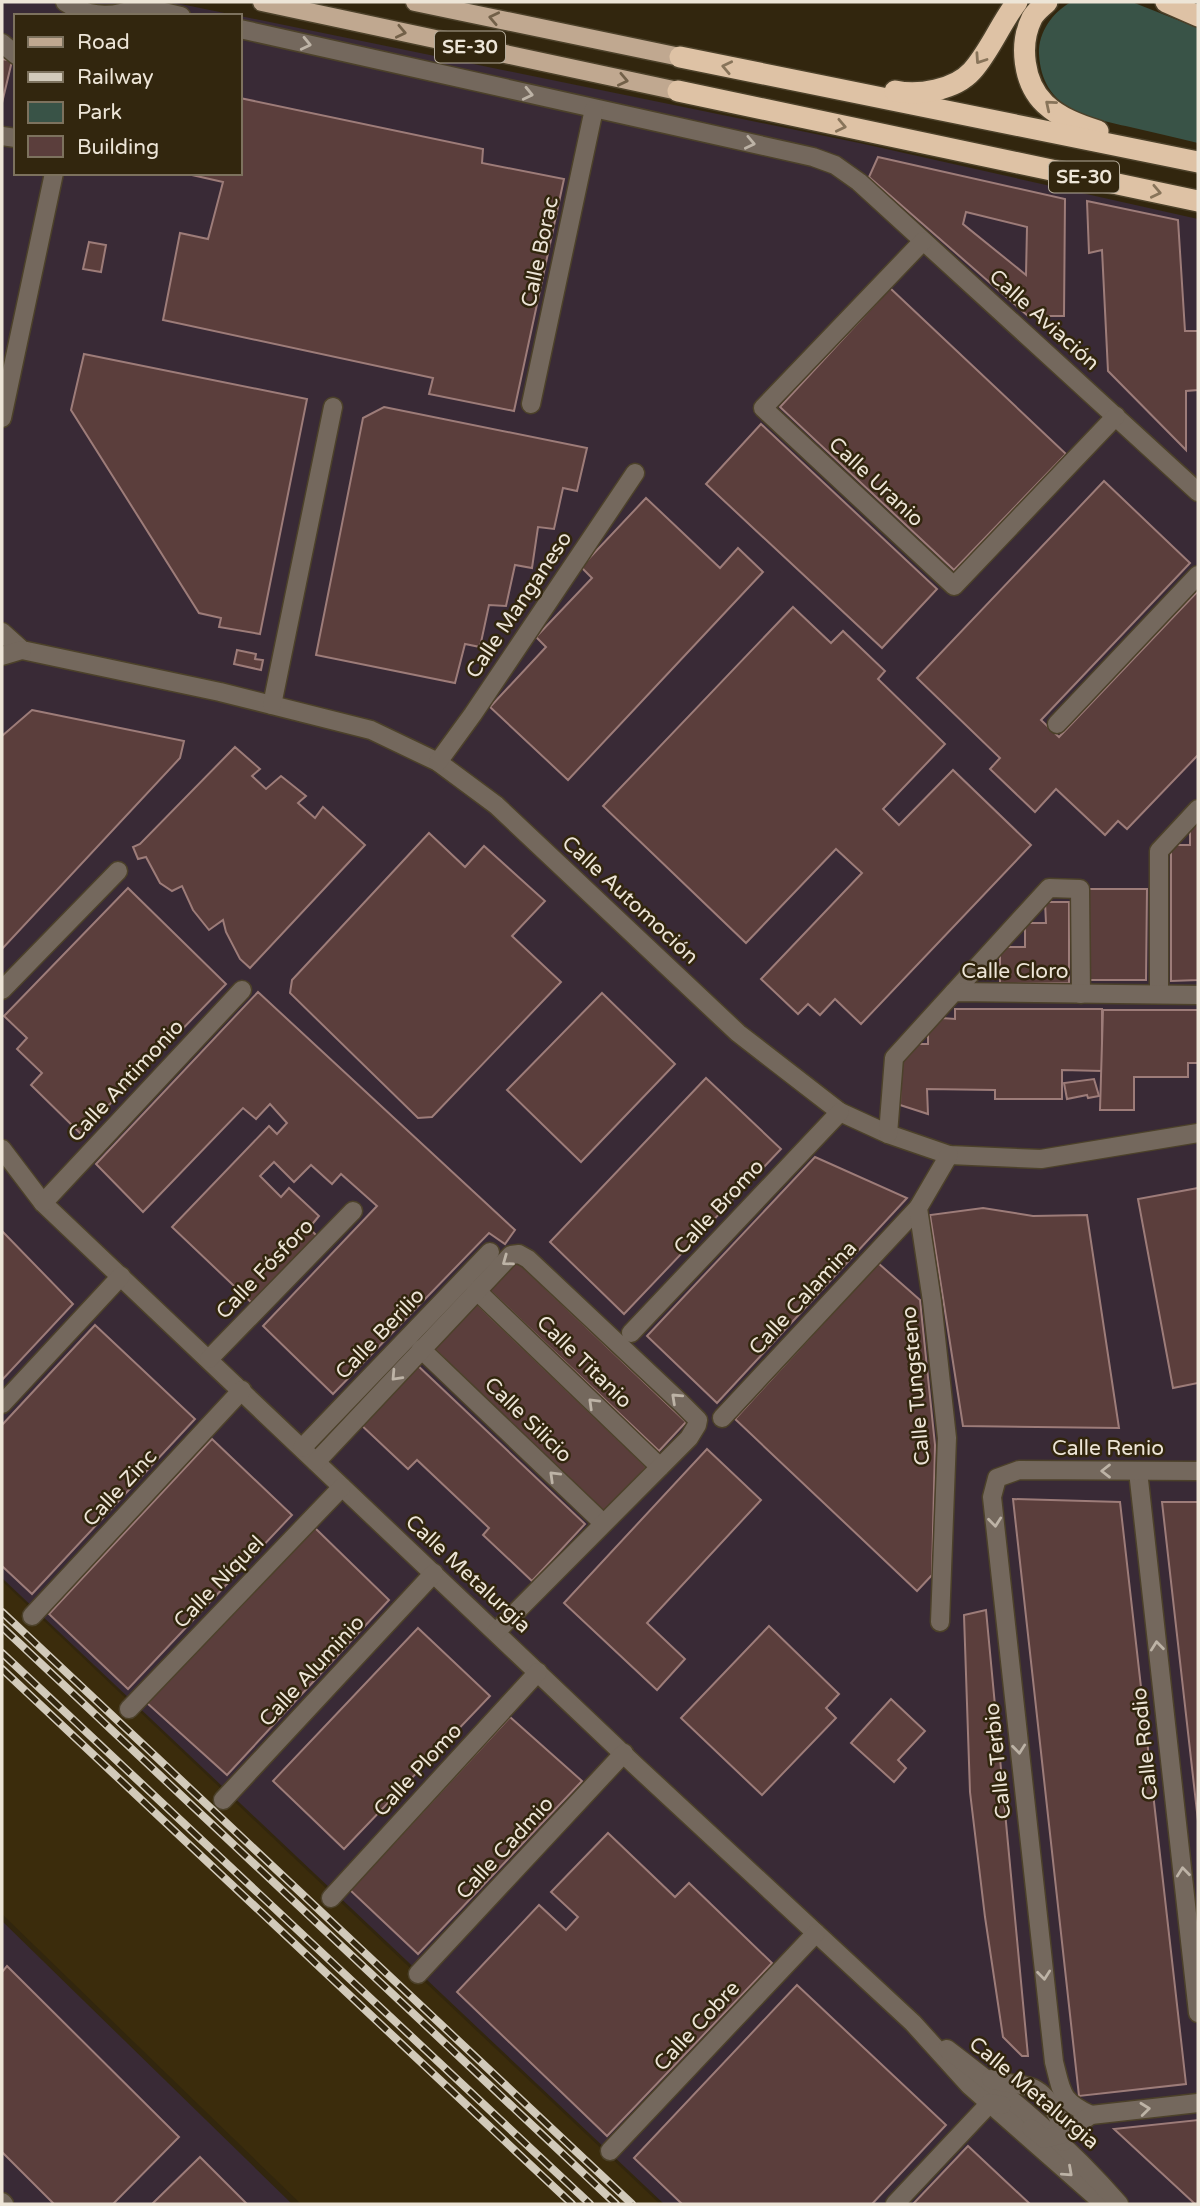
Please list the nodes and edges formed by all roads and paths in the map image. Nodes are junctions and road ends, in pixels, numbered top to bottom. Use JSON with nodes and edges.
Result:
{"nodes":[{"id":1,"x":262,"y":2,"type":"edge"},
{"id":2,"x":415,"y":2,"type":"edge"},
{"id":3,"x":1017,"y":2,"type":"edge"},
{"id":4,"x":1047,"y":2,"type":"edge"},
{"id":5,"x":1166,"y":2,"type":"edge"},
{"id":6,"x":141,"y":4,"type":"edge"},
{"id":7,"x":66,"y":7,"type":"edge"},
{"id":8,"x":94,"y":14,"type":"edge"},
{"id":9,"x":118,"y":14,"type":"edge"},
{"id":10,"x":174,"y":14,"type":"edge"},
{"id":11,"x":1198,"y":16,"type":"edge"},
{"id":12,"x":242,"y":29,"type":"edge"},
{"id":13,"x":680,"y":57,"type":"joint"},
{"id":14,"x":817,"y":86,"type":"junction"},
{"id":15,"x":678,"y":91,"type":"joint"},
{"id":16,"x":594,"y":108,"type":"junction"},
{"id":17,"x":1130,"y":149,"type":"junction"},
{"id":18,"x":1198,"y":162,"type":"edge"},
{"id":19,"x":54,"y":175,"type":"edge"},
{"id":20,"x":1198,"y":201,"type":"edge"},
{"id":21,"x":923,"y":241,"type":"junction"},
{"id":22,"x":5,"y":386,"type":"edge"},
{"id":23,"x":531,"y":404,"type":"dead end"},
{"id":24,"x":333,"y":407,"type":"dead end"},
{"id":25,"x":1116,"y":416,"type":"junction"},
{"id":26,"x":2,"y":418,"type":"edge"},
{"id":27,"x":635,"y":473,"type":"dead end"},
{"id":28,"x":1198,"y":492,"type":"edge"},
{"id":29,"x":1198,"y":575,"type":"edge"},
{"id":30,"x":2,"y":632,"type":"edge"},
{"id":31,"x":22,"y":650,"type":"junction"},
{"id":32,"x":2,"y":656,"type":"edge"},
{"id":33,"x":272,"y":705,"type":"junction"},
{"id":34,"x":1058,"y":724,"type":"dead end"},
{"id":35,"x":438,"y":762,"type":"junction"},
{"id":36,"x":1198,"y":809,"type":"edge"},
{"id":37,"x":118,"y":871,"type":"dead end"},
{"id":38,"x":2,"y":990,"type":"edge"},
{"id":39,"x":242,"y":990,"type":"dead end"},
{"id":40,"x":954,"y":992,"type":"junction"},
{"id":41,"x":1081,"y":994,"type":"junction"},
{"id":42,"x":1159,"y":995,"type":"junction"},
{"id":43,"x":1198,"y":995,"type":"edge"},
{"id":44,"x":840,"y":1112,"type":"junction"},
{"id":45,"x":1198,"y":1133,"type":"edge"},
{"id":46,"x":888,"y":1134,"type":"junction"},
{"id":47,"x":949,"y":1155,"type":"junction"},
{"id":48,"x":3,"y":1156,"type":"edge"},
{"id":49,"x":43,"y":1203,"type":"junction"},
{"id":50,"x":918,"y":1209,"type":"junction"},
{"id":51,"x":353,"y":1211,"type":"dead end"},
{"id":52,"x":490,"y":1252,"type":"dead end"},
{"id":53,"x":121,"y":1276,"type":"junction"},
{"id":54,"x":476,"y":1290,"type":"junction"},
{"id":55,"x":631,"y":1333,"type":"dead end"},
{"id":56,"x":421,"y":1349,"type":"junction"},
{"id":57,"x":209,"y":1359,"type":"junction"},
{"id":58,"x":242,"y":1390,"type":"junction"},
{"id":59,"x":2,"y":1404,"type":"edge"},
{"id":60,"x":722,"y":1418,"type":"dead end"},
{"id":61,"x":302,"y":1448,"type":"junction"},
{"id":62,"x":316,"y":1462,"type":"junction"},
{"id":63,"x":660,"y":1467,"type":"junction"},
{"id":64,"x":1018,"y":1470,"type":"joint"},
{"id":65,"x":1138,"y":1471,"type":"junction"},
{"id":66,"x":1198,"y":1471,"type":"edge"},
{"id":67,"x":342,"y":1487,"type":"junction"},
{"id":68,"x":603,"y":1523,"type":"junction"},
{"id":69,"x":434,"y":1573,"type":"junction"},
{"id":70,"x":32,"y":1616,"type":"dead end"},
{"id":71,"x":940,"y":1622,"type":"dead end"},
{"id":72,"x":496,"y":1632,"type":"junction"},
{"id":73,"x":538,"y":1672,"type":"junction"},
{"id":74,"x":129,"y":1709,"type":"dead end"},
{"id":75,"x":624,"y":1753,"type":"junction"},
{"id":76,"x":223,"y":1800,"type":"dead end"},
{"id":77,"x":331,"y":1898,"type":"dead end"},
{"id":78,"x":816,"y":1933,"type":"junction"},
{"id":79,"x":418,"y":1974,"type":"dead end"},
{"id":80,"x":1198,"y":2013,"type":"edge"},
{"id":81,"x":913,"y":2023,"type":"junction"},
{"id":82,"x":1054,"y":2062,"type":"junction"},
{"id":83,"x":980,"y":2074,"type":"junction"},
{"id":84,"x":1033,"y":2088,"type":"junction"},
{"id":85,"x":990,"y":2103,"type":"junction"},
{"id":86,"x":1198,"y":2103,"type":"edge"},
{"id":87,"x":1091,"y":2115,"type":"junction"},
{"id":88,"x":1060,"y":2139,"type":"junction"},
{"id":89,"x":610,"y":2151,"type":"dead end"},
{"id":90,"x":1079,"y":2160,"type":"junction"},
{"id":91,"x":895,"y":2204,"type":"edge"},
{"id":92,"x":1104,"y":2204,"type":"edge"},
{"id":93,"x":1119,"y":2204,"type":"edge"}],
"edges":[{"from":1,"to":15,"type":"main road","number":"SE-30","one_way":true},
{"from":13,"to":2,"type":"main road","number":"SE-30","one_way":true},
{"from":3,"to":14,"type":"highway","one_way":true},
{"from":17,"to":4,"type":"highway","one_way":true},
{"from":5,"to":11,"type":"highway"},
{"from":6,"to":9,"type":"street"},
{"from":6,"to":10,"type":"street"},
{"from":7,"to":8,"type":"street"},
{"from":12,"to":16,"type":"street","name":"Calle Aviación","one_way":true},
{"from":14,"to":13,"type":"highway","number":"SE-30","one_way":true},
{"from":14,"to":17,"type":"highway","number":"SE-30"},
{"from":15,"to":20,"type":"highway","number":"SE-30","one_way":true},
{"from":16,"to":21,"type":"street","name":"Calle Aviación","one_way":true},
{"from":16,"to":23,"type":"street","name":"Calle Borac"},
{"from":17,"to":18,"type":"highway","number":"SE-30"},
{"from":19,"to":22,"type":"street"},
{"from":21,"to":25,"type":"street","name":"Calle Aviación"},
{"from":21,"to":25,"type":"street","name":"Calle Uranio"},
{"from":22,"to":26,"type":"street"},
{"from":24,"to":33,"type":"street"},
{"from":25,"to":28,"type":"street","name":"Calle Aviación"},
{"from":27,"to":35,"type":"street","name":"Calle Manganeso"},
{"from":29,"to":34,"type":"street"},
{"from":30,"to":31,"type":"street"},
{"from":31,"to":32,"type":"street"},
{"from":31,"to":33,"type":"street","name":"Calle Automoción"},
{"from":33,"to":35,"type":"street","name":"Calle Automoción"},
{"from":35,"to":44,"type":"street","name":"Calle Automoción"},
{"from":36,"to":42,"type":"street"},
{"from":37,"to":38,"type":"street"},
{"from":39,"to":49,"type":"street","name":"Calle Antimonio"},
{"from":40,"to":41,"type":"street","name":"Calle Cloro"},
{"from":40,"to":41,"type":"street"},
{"from":40,"to":46,"type":"street","name":"Calle Cloro"},
{"from":41,"to":42,"type":"street","name":"Calle Cloro"},
{"from":42,"to":43,"type":"street","name":"Calle Cloro"},
{"from":44,"to":46,"type":"street","name":"Calle Automoción"},
{"from":44,"to":55,"type":"street","name":"Calle Bromo"},
{"from":45,"to":47,"type":"street","name":"Calle Automoción"},
{"from":46,"to":47,"type":"street","name":"Calle Automoción"},
{"from":47,"to":50,"type":"street"},
{"from":48,"to":49,"type":"street","name":"Calle Metalurgia"},
{"from":49,"to":53,"type":"street","name":"Calle Metalurgia"},
{"from":50,"to":60,"type":"street","name":"Calle Calamina"},
{"from":50,"to":71,"type":"street","name":"Calle Tungsteno"},
{"from":51,"to":57,"type":"street","name":"Calle Fósforo"},
{"from":52,"to":61,"type":"street","name":"Calle Berilio"},
{"from":53,"to":57,"type":"street","name":"Calle Metalurgia"},
{"from":53,"to":59,"type":"street"},
{"from":54,"to":56,"type":"street"},
{"from":63,"to":54,"type":"street","name":"Calle Titanio","one_way":true},
{"from":63,"to":54,"type":"street","one_way":true},
{"from":56,"to":62,"type":"street","one_way":true},
{"from":68,"to":56,"type":"street","name":"Calle Silicio","one_way":true},
{"from":57,"to":58,"type":"street","name":"Calle Metalurgia"},
{"from":58,"to":61,"type":"street","name":"Calle Metalurgia"},
{"from":58,"to":70,"type":"street","name":"Calle Zinc"},
{"from":61,"to":62,"type":"street","name":"Calle Metalurgia"},
{"from":62,"to":67,"type":"street","name":"Calle Metalurgia"},
{"from":63,"to":68,"type":"street"},
{"from":65,"to":64,"type":"street","name":"Calle Renio","one_way":true},
{"from":64,"to":82,"type":"street","name":"Calle Terbio","one_way":true},
{"from":65,"to":66,"type":"street","name":"Calle Renio"},
{"from":80,"to":65,"type":"street","name":"Calle Rodio","one_way":true},
{"from":67,"to":69,"type":"street","name":"Calle Metalurgia"},
{"from":67,"to":74,"type":"street","name":"Calle Níquel"},
{"from":68,"to":72,"type":"street"},
{"from":69,"to":72,"type":"street","name":"Calle Metalurgia"},
{"from":69,"to":76,"type":"street","name":"Calle Aluminio"},
{"from":72,"to":73,"type":"street","name":"Calle Metalurgia"},
{"from":73,"to":75,"type":"street","name":"Calle Metalurgia"},
{"from":73,"to":77,"type":"street","name":"Calle Plomo"},
{"from":75,"to":78,"type":"street","name":"Calle Metalurgia"},
{"from":75,"to":79,"type":"street","name":"Calle Cadmio"},
{"from":78,"to":81,"type":"street","name":"Calle Metalurgia"},
{"from":78,"to":89,"type":"street","name":"Calle Cobre"},
{"from":81,"to":83,"type":"street","name":"Calle Metalurgia"},
{"from":81,"to":85,"type":"street","name":"Calle Metalurgia"},
{"from":82,"to":84,"type":"street"},
{"from":82,"to":87,"type":"street"},
{"from":83,"to":84,"type":"street"},
{"from":83,"to":88,"type":"street","name":"Calle Metalurgia"},
{"from":84,"to":88,"type":"street"},
{"from":85,"to":88,"type":"street"},
{"from":85,"to":91,"type":"street"},
{"from":85,"to":92,"type":"street","name":"Calle Metalurgia","one_way":true},
{"from":87,"to":86,"type":"street","one_way":true},
{"from":87,"to":88,"type":"street"},
{"from":87,"to":90,"type":"street"},
{"from":88,"to":90,"type":"street","name":"Calle Metalurgia"},
{"from":90,"to":93,"type":"street","name":"Calle Metalurgia"}]}
